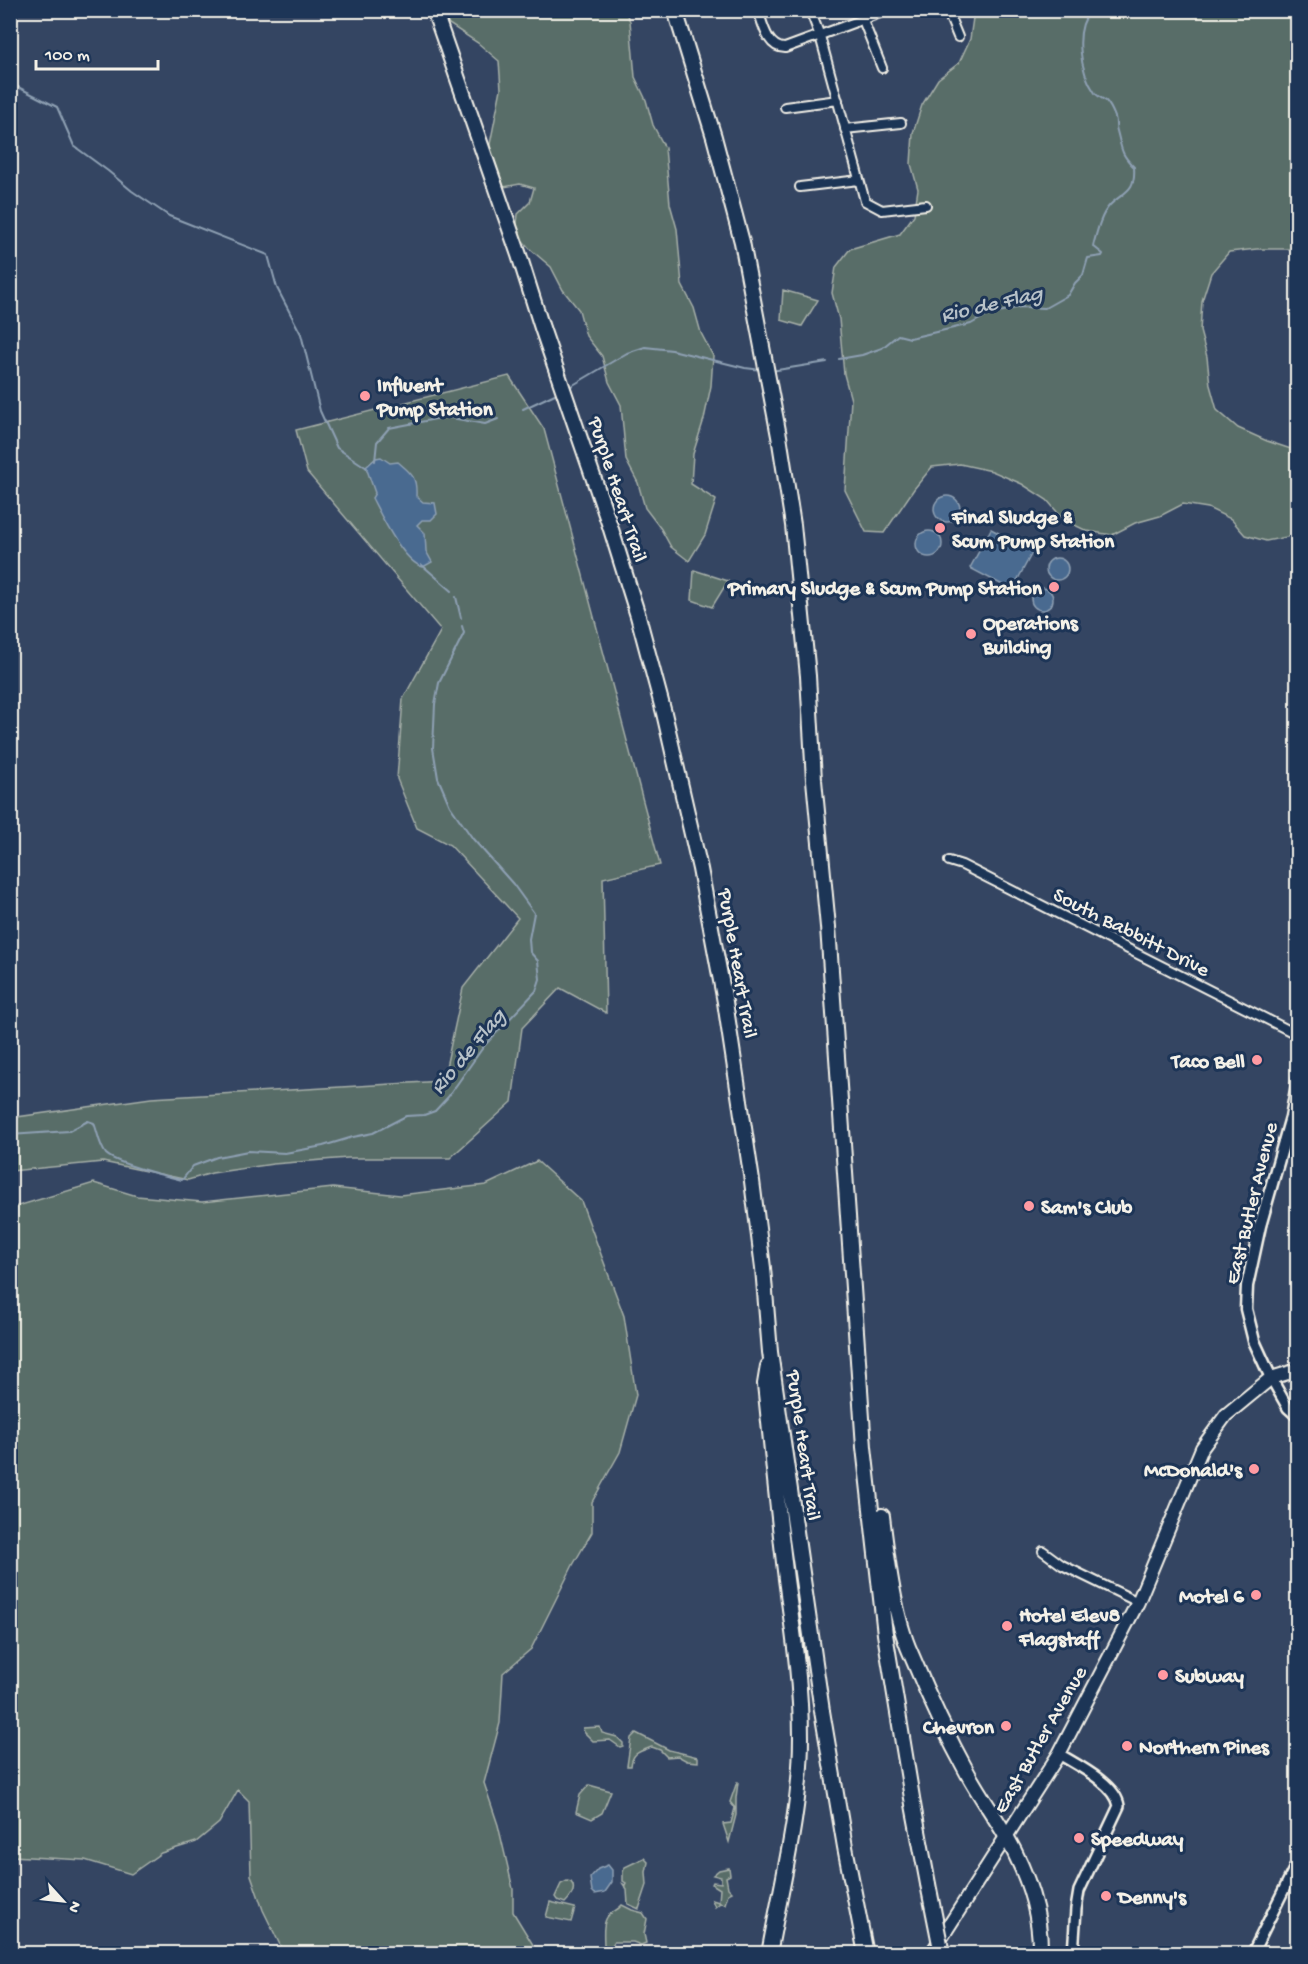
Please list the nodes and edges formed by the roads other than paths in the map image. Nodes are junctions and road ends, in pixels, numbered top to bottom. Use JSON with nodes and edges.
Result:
{"nodes":[{"id":1,"x":434,"y":10,"type":"edge"},
{"id":2,"x":675,"y":10,"type":"edge"},
{"id":3,"x":758,"y":10,"type":"edge"},
{"id":4,"x":810,"y":10,"type":"edge"},
{"id":5,"x":888,"y":10,"type":"edge"},
{"id":6,"x":947,"y":10,"type":"edge"},
{"id":7,"x":863,"y":20,"type":"junction"},
{"id":8,"x":820,"y":36,"type":"junction"},
{"id":9,"x":958,"y":37,"type":"dead end"},
{"id":10,"x":882,"y":68,"type":"dead end"},
{"id":11,"x":838,"y":100,"type":"junction"},
{"id":12,"x":785,"y":107,"type":"dead end"},
{"id":13,"x":901,"y":123,"type":"dead end"},
{"id":14,"x":845,"y":129,"type":"junction"},
{"id":15,"x":859,"y":180,"type":"junction"},
{"id":16,"x":800,"y":187,"type":"dead end"},
{"id":17,"x":926,"y":205,"type":"dead end"},
{"id":18,"x":949,"y":861,"type":"dead end"},
{"id":19,"x":1298,"y":1035,"type":"edge"},
{"id":20,"x":1298,"y":1080,"type":"edge"},
{"id":21,"x":849,"y":1237,"type":"junction"},
{"id":22,"x":770,"y":1352,"type":"junction"},
{"id":23,"x":1298,"y":1370,"type":"edge"},
{"id":24,"x":1270,"y":1378,"type":"junction"},
{"id":25,"x":1298,"y":1417,"type":"edge"},
{"id":26,"x":1043,"y":1551,"type":"dead end"},
{"id":27,"x":1137,"y":1602,"type":"junction"},
{"id":28,"x":1059,"y":1754,"type":"junction"},
{"id":29,"x":1006,"y":1835,"type":"junction"},
{"id":30,"x":1298,"y":1861,"type":"edge"},
{"id":31,"x":769,"y":1953,"type":"edge"},
{"id":32,"x":866,"y":1953,"type":"edge"},
{"id":33,"x":931,"y":1953,"type":"edge"},
{"id":34,"x":942,"y":1953,"type":"edge"},
{"id":35,"x":1040,"y":1953,"type":"edge"},
{"id":36,"x":1073,"y":1953,"type":"edge"},
{"id":37,"x":1252,"y":1953,"type":"edge"}],
"edges":[{"from":1,"to":22,"type":"highway","name":"Purple Heart Trail"},
{"from":2,"to":21,"type":"highway"},
{"from":3,"to":8,"type":"street"},
{"from":4,"to":8,"type":"street"},
{"from":5,"to":7,"type":"street"},
{"from":6,"to":9,"type":"street"},
{"from":7,"to":8,"type":"street"},
{"from":7,"to":10,"type":"street"},
{"from":8,"to":11,"type":"street"},
{"from":11,"to":12,"type":"street"},
{"from":11,"to":14,"type":"street"},
{"from":13,"to":14,"type":"street"},
{"from":14,"to":15,"type":"street"},
{"from":15,"to":16,"type":"street"},
{"from":15,"to":17,"type":"street"},
{"from":18,"to":19,"type":"street","name":"South Babbitt Drive"},
{"from":20,"to":24,"type":"main road","name":"East Butler Avenue"},
{"from":21,"to":29,"type":"highway"},
{"from":21,"to":34,"type":"highway","bridge":true},
{"from":22,"to":31,"type":"highway"},
{"from":22,"to":32,"type":"highway","name":"Purple Heart Trail"},
{"from":23,"to":24,"type":"main road"},
{"from":24,"to":25,"type":"street"},
{"from":24,"to":27,"type":"main road","name":"East Butler Avenue"},
{"from":26,"to":27,"type":"street"},
{"from":27,"to":28,"type":"main road","name":"East Butler Avenue"},
{"from":28,"to":29,"type":"main road","name":"East Butler Avenue"},
{"from":28,"to":36,"type":"street"},
{"from":29,"to":33,"type":"main road","name":"East Butler Avenue"},
{"from":29,"to":35,"type":"highway"},
{"from":30,"to":37,"type":"street"}]}
